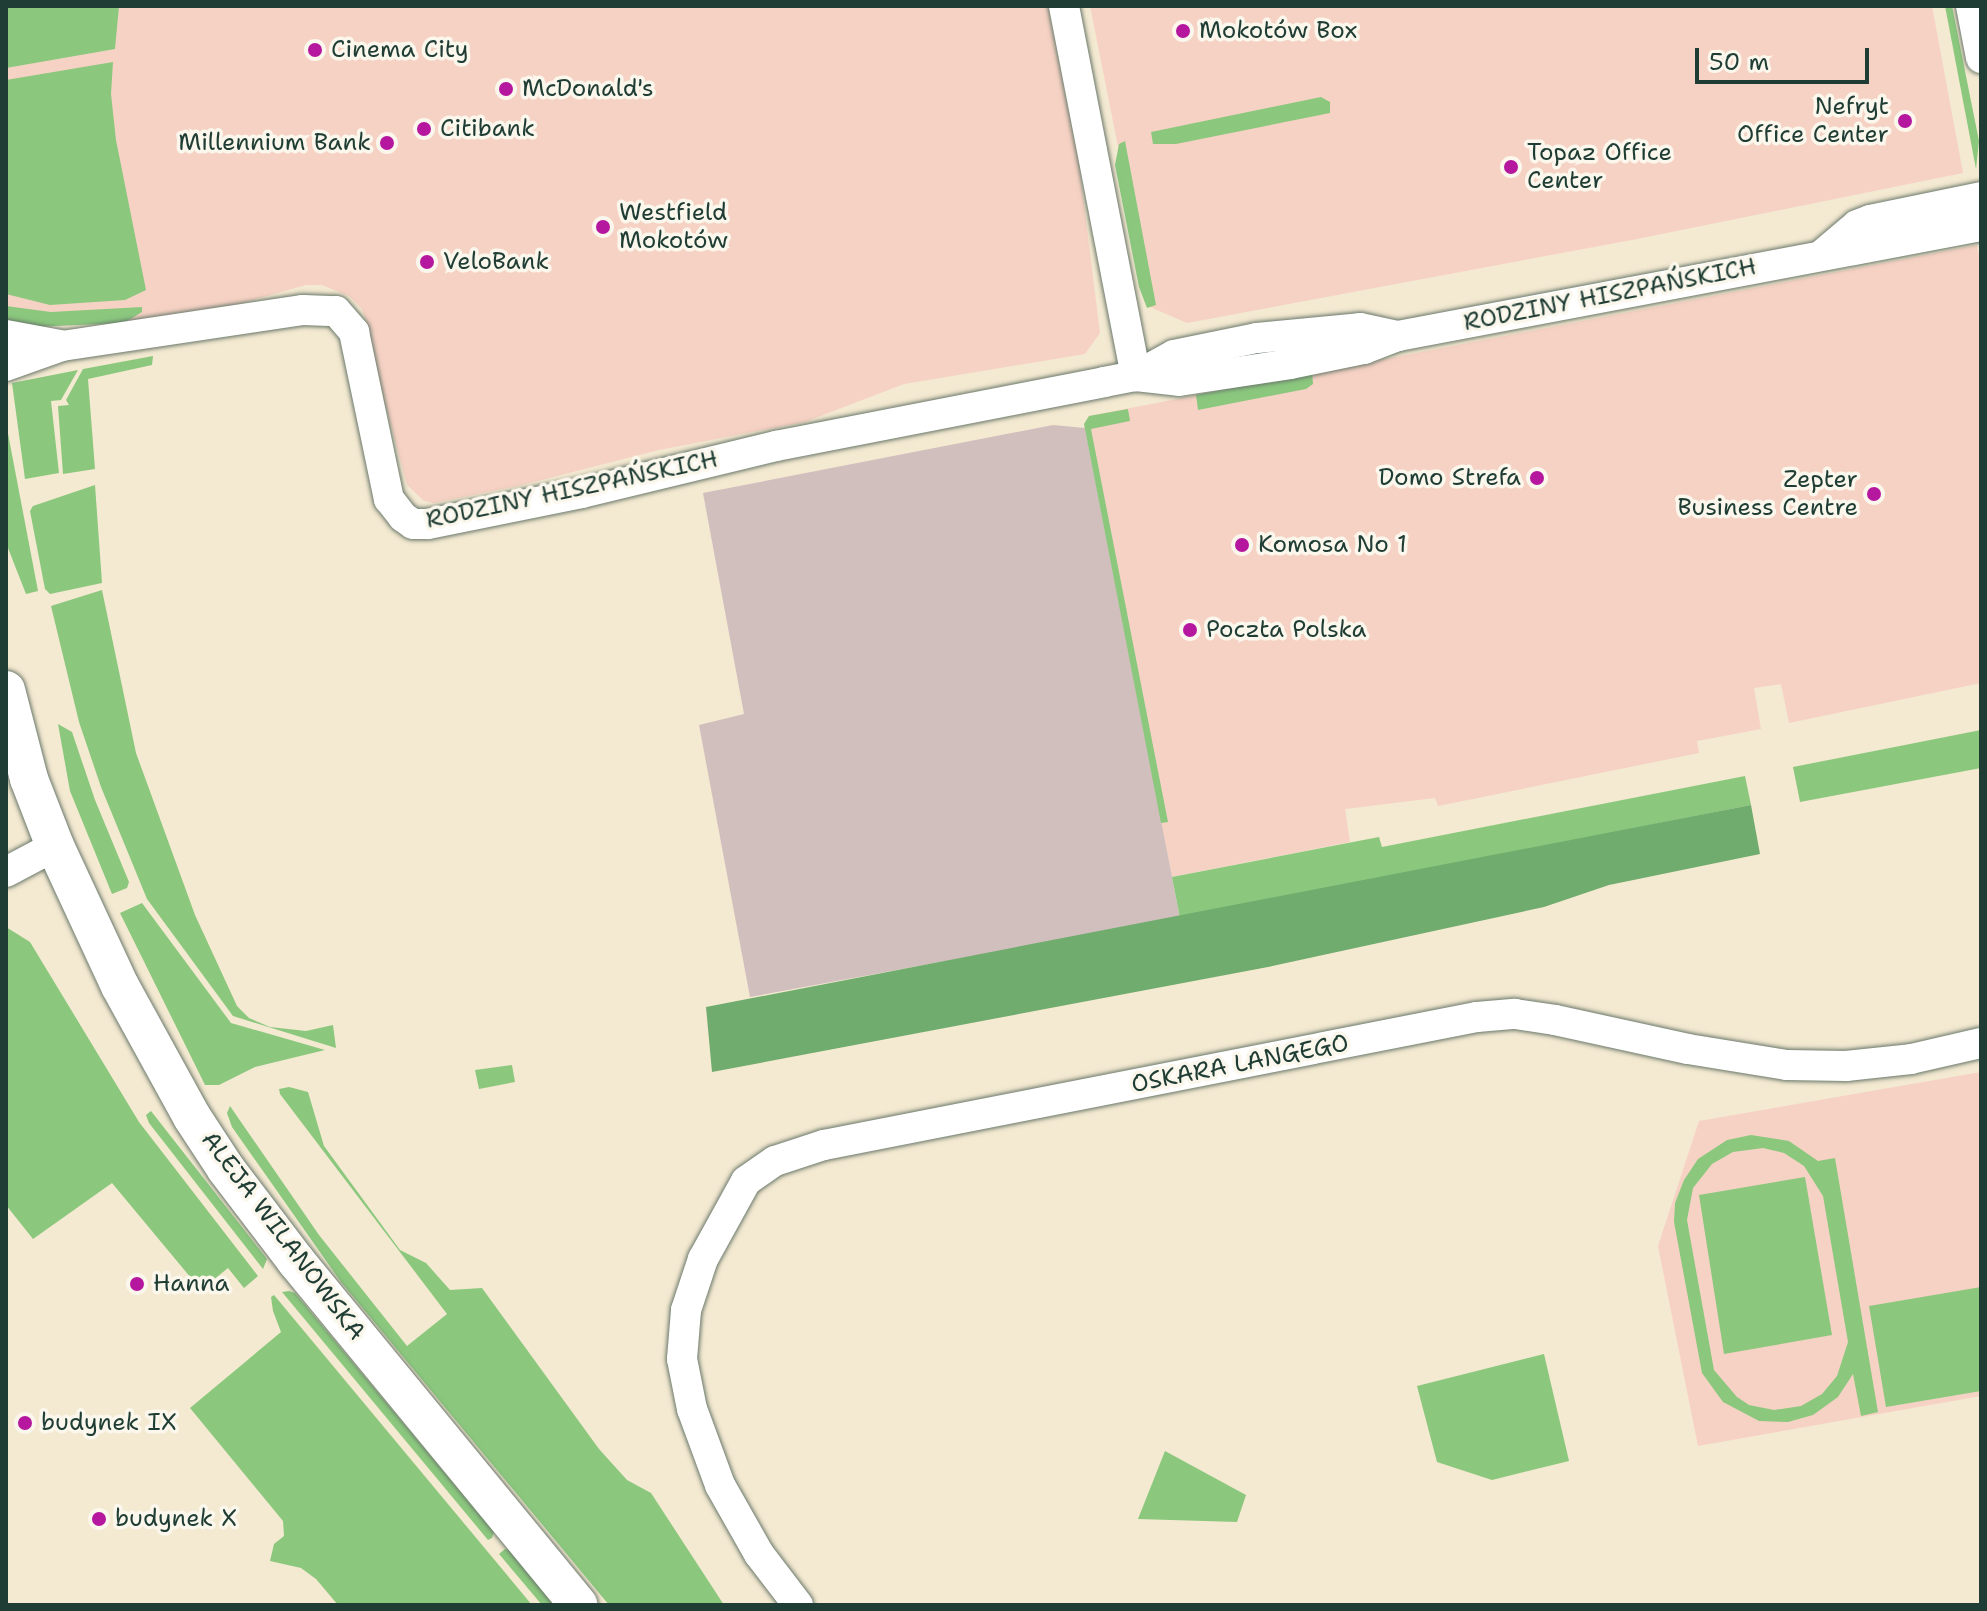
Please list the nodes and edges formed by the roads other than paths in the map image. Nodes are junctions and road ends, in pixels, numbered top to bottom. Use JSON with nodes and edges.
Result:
{"nodes":[{"id":1,"x":1064,"y":6,"type":"edge"},
{"id":2,"x":1971,"y":6,"type":"edge"},
{"id":3,"x":1981,"y":58,"type":"edge"},
{"id":4,"x":1981,"y":197,"type":"edge"},
{"id":5,"x":1981,"y":226,"type":"edge"},
{"id":6,"x":1822,"y":254,"type":"junction"},
{"id":7,"x":6,"y":335,"type":"edge"},
{"id":8,"x":62,"y":346,"type":"junction"},
{"id":9,"x":6,"y":366,"type":"edge"},
{"id":10,"x":1136,"y":376,"type":"junction"},
{"id":11,"x":6,"y":690,"type":"edge"},
{"id":12,"x":55,"y":846,"type":"junction"},
{"id":13,"x":6,"y":853,"type":"edge"},
{"id":14,"x":6,"y":872,"type":"edge"},
{"id":15,"x":1981,"y":1043,"type":"edge"},
{"id":16,"x":579,"y":1605,"type":"edge"},
{"id":17,"x":798,"y":1605,"type":"edge"}],
"edges":[{"from":1,"to":10,"type":"street"},
{"from":2,"to":3,"type":"street"},
{"from":4,"to":6,"type":"street","name":"RODZINY HISZPAŃSKICH"},
{"from":5,"to":6,"type":"street","name":"RODZINY HISZPAŃSKICH"},
{"from":6,"to":10,"type":"street","name":"RODZINY HISZPAŃSKICH"},
{"from":7,"to":8,"type":"street","name":"RODZINY HISZPAŃSKICH"},
{"from":8,"to":9,"type":"street","name":"RODZINY HISZPAŃSKICH"},
{"from":8,"to":10,"type":"street","name":"RODZINY HISZPAŃSKICH"},
{"from":11,"to":12,"type":"main road","name":"ALEJA WILANOWSKA"},
{"from":12,"to":13,"type":"street"},
{"from":12,"to":14,"type":"street"},
{"from":12,"to":16,"type":"main road","name":"ALEJA WILANOWSKA"},
{"from":15,"to":17,"type":"street","name":"OSKARA LANGEGO"}]}
